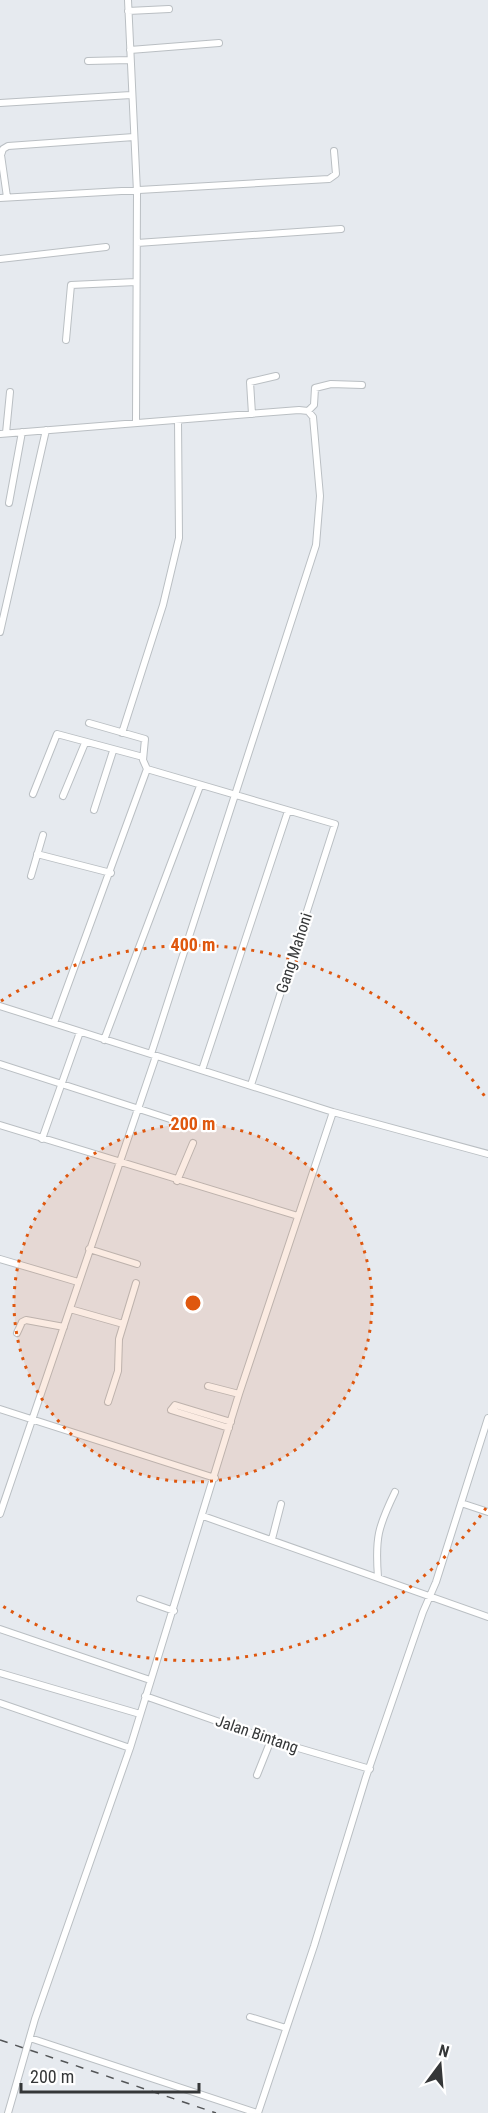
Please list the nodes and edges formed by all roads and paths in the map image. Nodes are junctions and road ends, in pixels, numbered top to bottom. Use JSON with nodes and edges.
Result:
{"nodes":[{"id":1,"x":128,"y":0,"type":"edge"},
{"id":2,"x":134,"y":0,"type":"edge"},
{"id":3,"x":169,"y":9,"type":"dead end"},
{"id":4,"x":128,"y":11,"type":"junction"},
{"id":5,"x":219,"y":43,"type":"dead end"},
{"id":6,"x":129,"y":51,"type":"junction"},
{"id":7,"x":130,"y":60,"type":"junction"},
{"id":8,"x":88,"y":61,"type":"dead end"},
{"id":9,"x":131,"y":95,"type":"junction"},
{"id":10,"x":0,"y":103,"type":"edge"},
{"id":11,"x":135,"y":137,"type":"junction"},
{"id":12,"x":334,"y":151,"type":"dead end"},
{"id":13,"x":137,"y":192,"type":"junction"},
{"id":14,"x":3,"y":197,"type":"edge"},
{"id":15,"x":341,"y":229,"type":"dead end"},
{"id":16,"x":137,"y":243,"type":"junction"},
{"id":17,"x":106,"y":247,"type":"dead end"},
{"id":18,"x":0,"y":259,"type":"edge"},
{"id":19,"x":136,"y":282,"type":"junction"},
{"id":20,"x":66,"y":340,"type":"dead end"},
{"id":21,"x":276,"y":376,"type":"dead end"},
{"id":22,"x":362,"y":385,"type":"dead end"},
{"id":23,"x":10,"y":392,"type":"dead end"},
{"id":24,"x":308,"y":411,"type":"junction"},
{"id":25,"x":252,"y":414,"type":"junction"},
{"id":26,"x":178,"y":420,"type":"junction"},
{"id":27,"x":136,"y":423,"type":"junction"},
{"id":28,"x":46,"y":430,"type":"junction"},
{"id":29,"x":22,"y":432,"type":"junction"},
{"id":30,"x":3,"y":434,"type":"edge"},
{"id":31,"x":9,"y":503,"type":"dead end"},
{"id":32,"x":0,"y":632,"type":"edge"},
{"id":33,"x":89,"y":723,"type":"dead end"},
{"id":34,"x":122,"y":733,"type":"junction"},
{"id":35,"x":86,"y":743,"type":"junction"},
{"id":36,"x":113,"y":751,"type":"junction"},
{"id":37,"x":143,"y":758,"type":"junction"},
{"id":38,"x":147,"y":769,"type":"junction"},
{"id":39,"x":200,"y":786,"type":"junction"},
{"id":40,"x":33,"y":794,"type":"dead end"},
{"id":41,"x":63,"y":796,"type":"dead end"},
{"id":42,"x":237,"y":797,"type":"junction"},
{"id":43,"x":94,"y":810,"type":"dead end"},
{"id":44,"x":288,"y":811,"type":"junction"},
{"id":45,"x":43,"y":835,"type":"dead end"},
{"id":46,"x":37,"y":854,"type":"junction"},
{"id":47,"x":111,"y":873,"type":"junction"},
{"id":48,"x":31,"y":876,"type":"dead end"},
{"id":49,"x":0,"y":1006,"type":"edge"},
{"id":50,"x":54,"y":1023,"type":"junction"},
{"id":51,"x":80,"y":1032,"type":"junction"},
{"id":52,"x":104,"y":1040,"type":"junction"},
{"id":53,"x":154,"y":1055,"type":"junction"},
{"id":54,"x":0,"y":1065,"type":"edge"},
{"id":55,"x":202,"y":1070,"type":"junction"},
{"id":56,"x":61,"y":1083,"type":"junction"},
{"id":57,"x":251,"y":1085,"type":"junction"},
{"id":58,"x":137,"y":1108,"type":"junction"},
{"id":59,"x":333,"y":1112,"type":"junction"},
{"id":60,"x":170,"y":1119,"type":"dead end"},
{"id":61,"x":0,"y":1125,"type":"edge"},
{"id":62,"x":42,"y":1139,"type":"junction"},
{"id":63,"x":193,"y":1143,"type":"dead end"},
{"id":64,"x":488,"y":1154,"type":"edge"},
{"id":65,"x":119,"y":1164,"type":"junction"},
{"id":66,"x":177,"y":1180,"type":"junction"},
{"id":67,"x":298,"y":1216,"type":"junction"},
{"id":68,"x":89,"y":1249,"type":"junction"},
{"id":69,"x":0,"y":1259,"type":"edge"},
{"id":70,"x":137,"y":1264,"type":"dead end"},
{"id":71,"x":78,"y":1282,"type":"junction"},
{"id":72,"x":136,"y":1283,"type":"dead end"},
{"id":73,"x":70,"y":1309,"type":"junction"},
{"id":74,"x":123,"y":1324,"type":"junction"},
{"id":75,"x":64,"y":1327,"type":"junction"},
{"id":76,"x":17,"y":1333,"type":"dead end"},
{"id":77,"x":207,"y":1386,"type":"dead end"},
{"id":78,"x":239,"y":1394,"type":"junction"},
{"id":79,"x":108,"y":1402,"type":"dead end"},
{"id":80,"x":0,"y":1409,"type":"edge"},
{"id":81,"x":33,"y":1418,"type":"junction"},
{"id":82,"x":488,"y":1418,"type":"edge"},
{"id":83,"x":230,"y":1425,"type":"junction"},
{"id":84,"x":215,"y":1478,"type":"junction"},
{"id":85,"x":395,"y":1492,"type":"dead end"},
{"id":86,"x":461,"y":1503,"type":"junction"},
{"id":87,"x":281,"y":1504,"type":"dead end"},
{"id":88,"x":488,"y":1512,"type":"edge"},
{"id":89,"x":0,"y":1514,"type":"edge"},
{"id":90,"x":203,"y":1516,"type":"junction"},
{"id":91,"x":272,"y":1539,"type":"junction"},
{"id":92,"x":378,"y":1577,"type":"junction"},
{"id":93,"x":431,"y":1597,"type":"junction"},
{"id":94,"x":140,"y":1599,"type":"dead end"},
{"id":95,"x":174,"y":1611,"type":"junction"},
{"id":96,"x":488,"y":1617,"type":"edge"},
{"id":97,"x":0,"y":1629,"type":"edge"},
{"id":98,"x":0,"y":1673,"type":"edge"},
{"id":99,"x":150,"y":1680,"type":"junction"},
{"id":100,"x":145,"y":1696,"type":"junction"},
{"id":101,"x":0,"y":1703,"type":"edge"},
{"id":102,"x":140,"y":1714,"type":"junction"},
{"id":103,"x":272,"y":1740,"type":"junction"},
{"id":104,"x":130,"y":1748,"type":"junction"},
{"id":105,"x":370,"y":1769,"type":"junction"},
{"id":106,"x":257,"y":1775,"type":"dead end"},
{"id":107,"x":249,"y":2017,"type":"dead end"},
{"id":108,"x":286,"y":2028,"type":"junction"},
{"id":109,"x":30,"y":2038,"type":"junction"},
{"id":110,"x":8,"y":2113,"type":"edge"},
{"id":111,"x":257,"y":2113,"type":"edge"}],
"edges":[{"from":1,"to":2,"type":"street"},
{"from":1,"to":4,"type":"street"},
{"from":3,"to":4,"type":"street"},
{"from":4,"to":6,"type":"street"},
{"from":5,"to":6,"type":"street"},
{"from":6,"to":7,"type":"street"},
{"from":7,"to":8,"type":"street"},
{"from":7,"to":9,"type":"street"},
{"from":9,"to":10,"type":"street"},
{"from":9,"to":11,"type":"street"},
{"from":11,"to":13,"type":"street"},
{"from":11,"to":14,"type":"street"},
{"from":12,"to":13,"type":"street"},
{"from":13,"to":14,"type":"street"},
{"from":13,"to":16,"type":"street"},
{"from":15,"to":16,"type":"street"},
{"from":16,"to":19,"type":"street"},
{"from":17,"to":18,"type":"street"},
{"from":19,"to":20,"type":"street"},
{"from":19,"to":27,"type":"street"},
{"from":21,"to":25,"type":"street"},
{"from":22,"to":24,"type":"street"},
{"from":23,"to":30,"type":"street"},
{"from":24,"to":25,"type":"street"},
{"from":24,"to":42,"type":"street"},
{"from":25,"to":26,"type":"street"},
{"from":26,"to":27,"type":"street"},
{"from":26,"to":34,"type":"street"},
{"from":27,"to":28,"type":"street"},
{"from":28,"to":29,"type":"street"},
{"from":28,"to":32,"type":"street"},
{"from":29,"to":30,"type":"street"},
{"from":29,"to":31,"type":"street"},
{"from":33,"to":34,"type":"street"},
{"from":34,"to":37,"type":"street"},
{"from":35,"to":36,"type":"street"},
{"from":35,"to":40,"type":"street"},
{"from":35,"to":41,"type":"street"},
{"from":36,"to":37,"type":"street"},
{"from":36,"to":43,"type":"street"},
{"from":37,"to":38,"type":"street"},
{"from":38,"to":39,"type":"street"},
{"from":38,"to":47,"type":"street"},
{"from":39,"to":42,"type":"street"},
{"from":39,"to":52,"type":"street"},
{"from":42,"to":44,"type":"street"},
{"from":42,"to":53,"type":"street"},
{"from":44,"to":55,"type":"street"},
{"from":44,"to":57,"type":"street","name":"Gang Mahoni"},
{"from":45,"to":46,"type":"street"},
{"from":46,"to":47,"type":"street"},
{"from":46,"to":48,"type":"street"},
{"from":47,"to":50,"type":"street"},
{"from":49,"to":50,"type":"street"},
{"from":50,"to":51,"type":"street"},
{"from":51,"to":52,"type":"street"},
{"from":51,"to":56,"type":"street"},
{"from":52,"to":53,"type":"street"},
{"from":53,"to":55,"type":"street"},
{"from":53,"to":58,"type":"street"},
{"from":54,"to":56,"type":"street"},
{"from":55,"to":57,"type":"street"},
{"from":56,"to":58,"type":"street"},
{"from":56,"to":62,"type":"street"},
{"from":57,"to":59,"type":"street"},
{"from":58,"to":60,"type":"street"},
{"from":58,"to":65,"type":"street"},
{"from":59,"to":64,"type":"street"},
{"from":59,"to":67,"type":"street"},
{"from":61,"to":62,"type":"street"},
{"from":62,"to":65,"type":"street"},
{"from":63,"to":66,"type":"street"},
{"from":65,"to":66,"type":"street"},
{"from":65,"to":68,"type":"street"},
{"from":66,"to":67,"type":"street"},
{"from":67,"to":78,"type":"street"},
{"from":68,"to":70,"type":"street"},
{"from":68,"to":71,"type":"street"},
{"from":69,"to":71,"type":"street"},
{"from":71,"to":73,"type":"street"},
{"from":72,"to":74,"type":"street"},
{"from":73,"to":74,"type":"street"},
{"from":73,"to":75,"type":"street"},
{"from":74,"to":79,"type":"street"},
{"from":75,"to":76,"type":"street"},
{"from":75,"to":81,"type":"street"},
{"from":77,"to":78,"type":"street"},
{"from":78,"to":83,"type":"street"},
{"from":80,"to":81,"type":"street"},
{"from":81,"to":84,"type":"street"},
{"from":81,"to":89,"type":"street"},
{"from":82,"to":86,"type":"street"},
{"from":83,"to":83,"type":"street"},
{"from":83,"to":84,"type":"street"},
{"from":84,"to":90,"type":"street"},
{"from":85,"to":92,"type":"street"},
{"from":86,"to":88,"type":"street"},
{"from":86,"to":93,"type":"street"},
{"from":87,"to":91,"type":"street"},
{"from":90,"to":91,"type":"street"},
{"from":90,"to":95,"type":"street"},
{"from":91,"to":92,"type":"street"},
{"from":92,"to":93,"type":"street"},
{"from":93,"to":96,"type":"street"},
{"from":93,"to":105,"type":"street"},
{"from":94,"to":95,"type":"street"},
{"from":95,"to":99,"type":"street"},
{"from":97,"to":99,"type":"street"},
{"from":98,"to":102,"type":"street"},
{"from":99,"to":100,"type":"street"},
{"from":100,"to":102,"type":"street"},
{"from":100,"to":103,"type":"street","name":"Jalan Bintang"},
{"from":101,"to":104,"type":"street"},
{"from":102,"to":104,"type":"street"},
{"from":103,"to":105,"type":"street","name":"Jalan Bintang"},
{"from":103,"to":106,"type":"street"},
{"from":104,"to":109,"type":"street"},
{"from":105,"to":108,"type":"street"},
{"from":107,"to":108,"type":"street"},
{"from":108,"to":111,"type":"street"},
{"from":109,"to":110,"type":"street"},
{"from":109,"to":111,"type":"street"}]}
